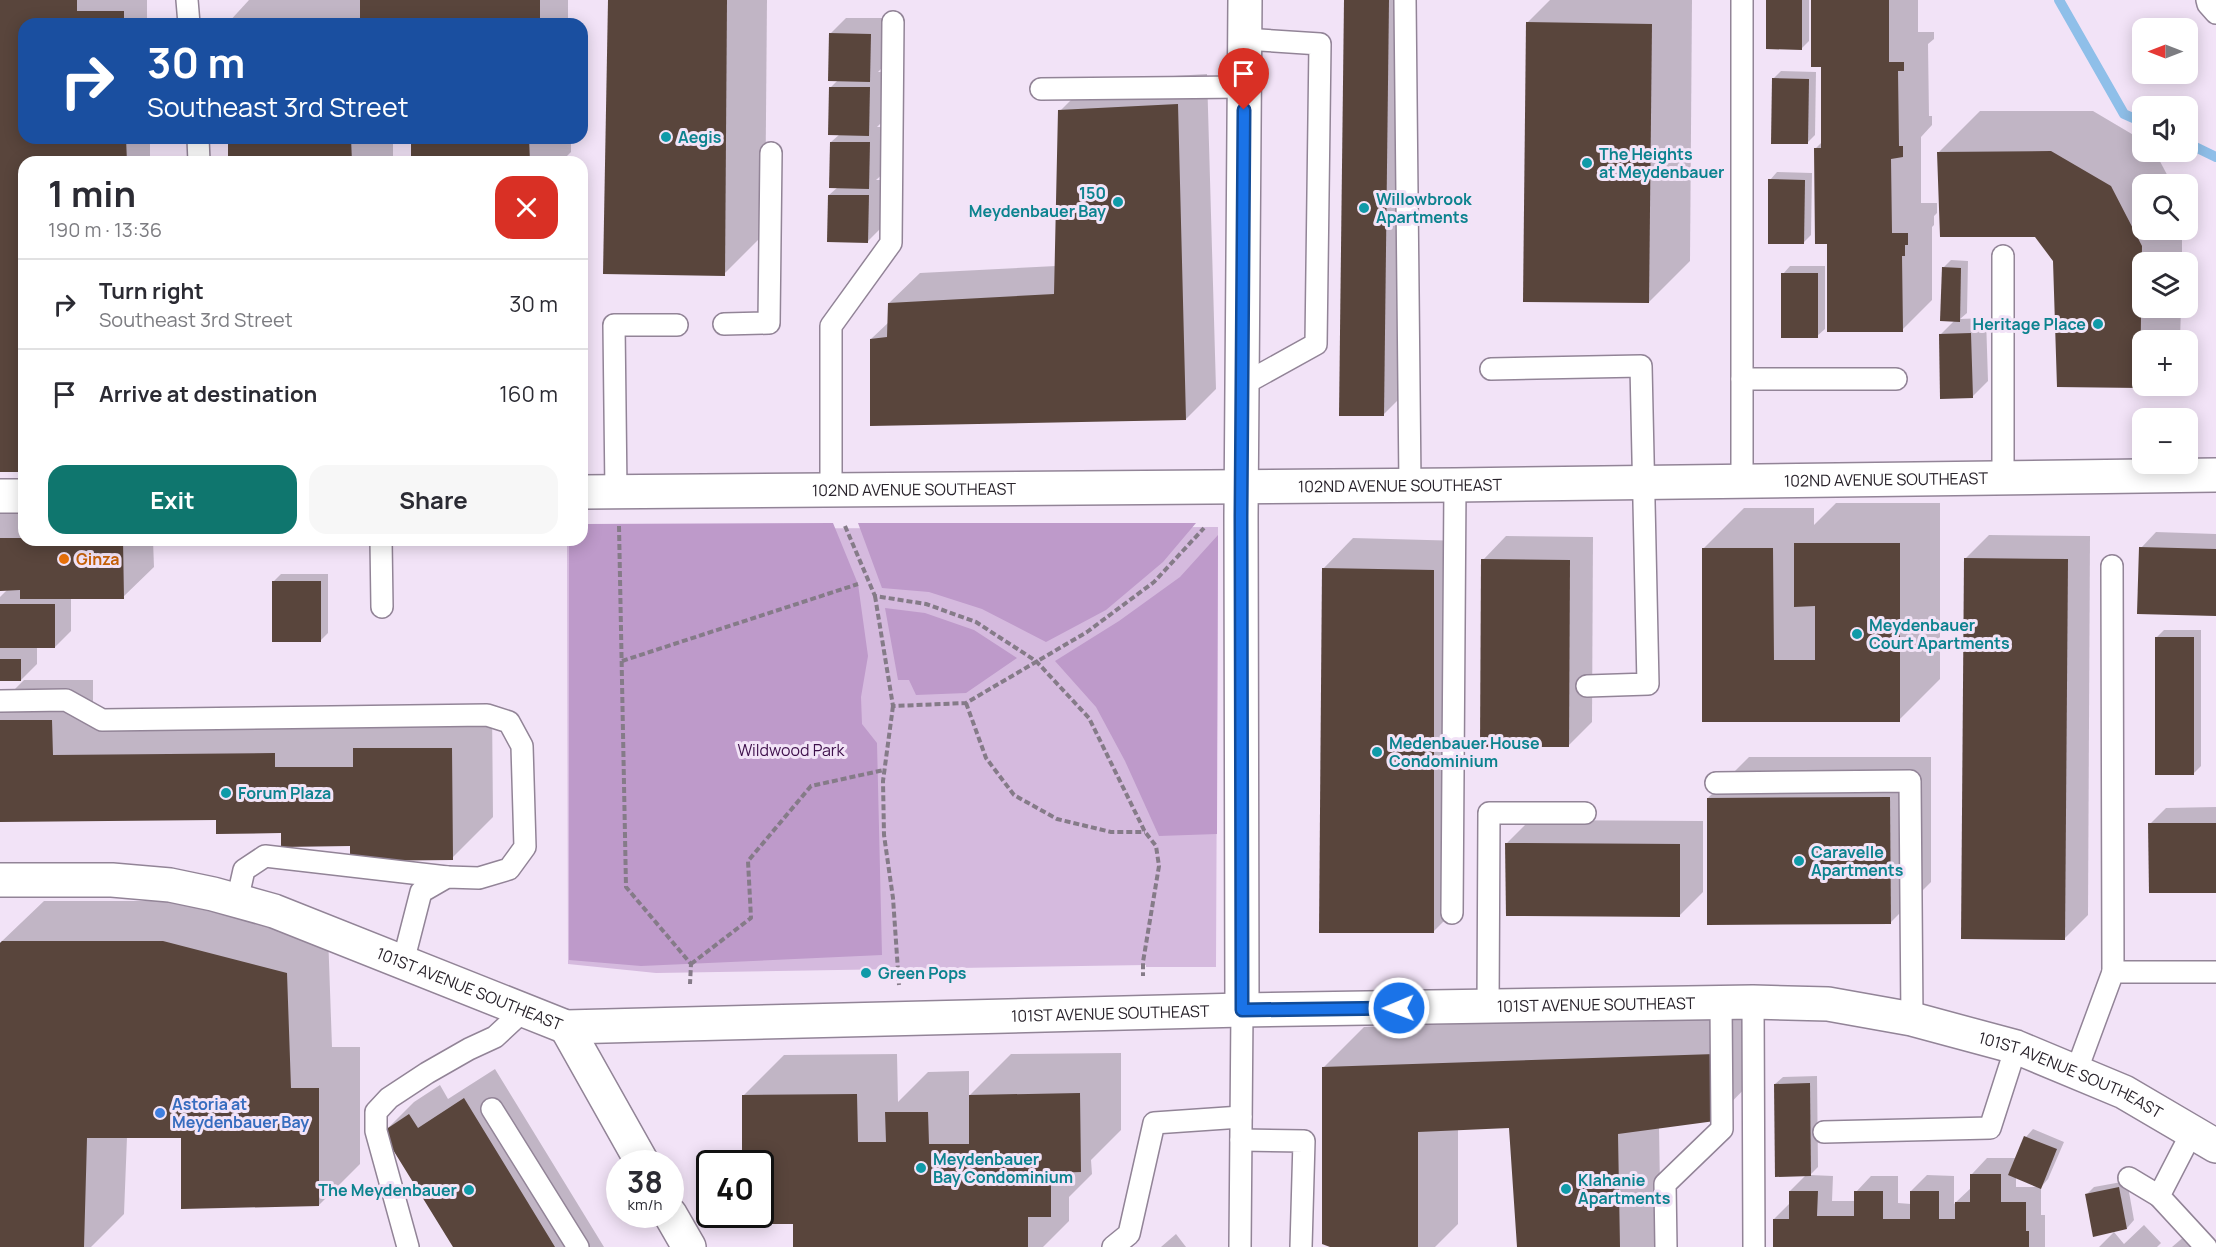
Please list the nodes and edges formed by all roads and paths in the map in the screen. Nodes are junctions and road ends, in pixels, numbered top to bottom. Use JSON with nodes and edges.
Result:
{"nodes":[{"id":1,"x":187,"y":0,"type":"edge"},
{"id":2,"x":1245,"y":0,"type":"edge"},
{"id":3,"x":1405,"y":0,"type":"edge"},
{"id":4,"x":1742,"y":0,"type":"edge"},
{"id":5,"x":2207,"y":0,"type":"edge"},
{"id":6,"x":2216,"y":13,"type":"edge"},
{"id":7,"x":188,"y":18,"type":"edge"},
{"id":8,"x":893,"y":22,"type":"dead end"},
{"id":9,"x":1244,"y":39,"type":"junction"},
{"id":10,"x":1244,"y":87,"type":"junction"},
{"id":11,"x":1041,"y":89,"type":"dead end"},
{"id":12,"x":771,"y":153,"type":"dead end"},
{"id":13,"x":2003,"y":256,"type":"dead end"},
{"id":14,"x":724,"y":324,"type":"dead end"},
{"id":15,"x":677,"y":325,"type":"dead end"},
{"id":16,"x":1491,"y":369,"type":"dead end"},
{"id":17,"x":1742,"y":379,"type":"junction"},
{"id":18,"x":1896,"y":379,"type":"dead end"},
{"id":19,"x":1242,"y":384,"type":"junction"},
{"id":20,"x":2216,"y":475,"type":"edge"},
{"id":21,"x":2003,"y":478,"type":"junction"},
{"id":22,"x":1742,"y":481,"type":"junction"},
{"id":23,"x":1644,"y":483,"type":"junction"},
{"id":24,"x":1455,"y":485,"type":"junction"},
{"id":25,"x":1410,"y":486,"type":"junction"},
{"id":26,"x":1242,"y":487,"type":"junction"},
{"id":27,"x":831,"y":490,"type":"junction"},
{"id":28,"x":588,"y":492,"type":"edge"},
{"id":29,"x":616,"y":492,"type":"junction"},
{"id":30,"x":0,"y":496,"type":"edge"},
{"id":31,"x":18,"y":496,"type":"edge"},
{"id":32,"x":845,"y":523,"type":"dead end"},
{"id":33,"x":1208,"y":524,"type":"dead end"},
{"id":34,"x":619,"y":540,"type":"dead end"},
{"id":35,"x":381,"y":546,"type":"edge"},
{"id":36,"x":2112,"y":566,"type":"dead end"},
{"id":37,"x":858,"y":584,"type":"dead end"},
{"id":38,"x":875,"y":596,"type":"junction"},
{"id":39,"x":382,"y":607,"type":"dead end"},
{"id":40,"x":622,"y":661,"type":"junction"},
{"id":41,"x":1036,"y":661,"type":"junction"},
{"id":42,"x":1587,"y":686,"type":"dead end"},
{"id":43,"x":0,"y":701,"type":"edge"},
{"id":44,"x":966,"y":703,"type":"junction"},
{"id":45,"x":893,"y":706,"type":"junction"},
{"id":46,"x":884,"y":771,"type":"junction"},
{"id":47,"x":1716,"y":783,"type":"dead end"},
{"id":48,"x":1585,"y":813,"type":"dead end"},
{"id":49,"x":1145,"y":832,"type":"junction"},
{"id":50,"x":447,"y":877,"type":"junction"},
{"id":51,"x":0,"y":880,"type":"edge"},
{"id":52,"x":237,"y":901,"type":"junction"},
{"id":53,"x":1452,"y":913,"type":"dead end"},
{"id":54,"x":403,"y":962,"type":"junction"},
{"id":55,"x":691,"y":964,"type":"junction"},
{"id":56,"x":2113,"y":972,"type":"junction"},
{"id":57,"x":2216,"y":972,"type":"edge"},
{"id":58,"x":690,"y":984,"type":"dead end"},
{"id":59,"x":1754,"y":1002,"type":"junction"},
{"id":60,"x":1721,"y":1004,"type":"junction"},
{"id":61,"x":1488,"y":1007,"type":"junction"},
{"id":62,"x":524,"y":1010,"type":"junction"},
{"id":63,"x":1242,"y":1010,"type":"junction"},
{"id":64,"x":1143,"y":1013,"type":"junction"},
{"id":65,"x":900,"y":1019,"type":"junction"},
{"id":66,"x":1912,"y":1019,"type":"junction"},
{"id":67,"x":566,"y":1027,"type":"junction"},
{"id":68,"x":2016,"y":1047,"type":"junction"},
{"id":69,"x":2076,"y":1072,"type":"junction"},
{"id":70,"x":492,"y":1109,"type":"dead end"},
{"id":71,"x":1241,"y":1117,"type":"junction"},
{"id":72,"x":1824,"y":1132,"type":"dead end"},
{"id":73,"x":2204,"y":1139,"type":"edge"},
{"id":74,"x":1241,"y":1140,"type":"junction"},
{"id":75,"x":635,"y":1150,"type":"edge"},
{"id":76,"x":2129,"y":1178,"type":"dead end"},
{"id":77,"x":2159,"y":1196,"type":"junction"},
{"id":78,"x":678,"y":1228,"type":"edge"},
{"id":79,"x":408,"y":1247,"type":"edge"},
{"id":80,"x":578,"y":1247,"type":"edge"},
{"id":81,"x":689,"y":1247,"type":"edge"},
{"id":82,"x":1113,"y":1247,"type":"edge"},
{"id":83,"x":1240,"y":1247,"type":"edge"},
{"id":84,"x":1301,"y":1247,"type":"edge"},
{"id":85,"x":1666,"y":1247,"type":"edge"},
{"id":86,"x":1754,"y":1247,"type":"edge"},
{"id":87,"x":2206,"y":1247,"type":"edge"}],
"edges":[{"from":1,"to":7,"type":"lane"},
{"from":2,"to":9,"type":"street"},
{"from":3,"to":25,"type":"lane"},
{"from":4,"to":17,"type":"lane"},
{"from":5,"to":6,"type":"lane"},
{"from":8,"to":27,"type":"lane"},
{"from":9,"to":10,"type":"street"},
{"from":9,"to":19,"type":"lane"},
{"from":10,"to":11,"type":"lane"},
{"from":10,"to":19,"type":"street"},
{"from":12,"to":14,"type":"lane"},
{"from":13,"to":21,"type":"lane"},
{"from":15,"to":29,"type":"lane"},
{"from":16,"to":23,"type":"lane"},
{"from":17,"to":18,"type":"lane"},
{"from":17,"to":22,"type":"lane"},
{"from":19,"to":26,"type":"street"},
{"from":20,"to":21,"type":"street","name":"102ND AVENUE SOUTHEAST"},
{"from":21,"to":22,"type":"street","name":"102ND AVENUE SOUTHEAST"},
{"from":22,"to":23,"type":"street","name":"102ND AVENUE SOUTHEAST"},
{"from":23,"to":24,"type":"street","name":"102ND AVENUE SOUTHEAST"},
{"from":23,"to":42,"type":"lane"},
{"from":24,"to":25,"type":"street","name":"102ND AVENUE SOUTHEAST"},
{"from":24,"to":53,"type":"lane"},
{"from":25,"to":26,"type":"street","name":"102ND AVENUE SOUTHEAST"},
{"from":26,"to":27,"type":"street","name":"102ND AVENUE SOUTHEAST"},
{"from":26,"to":63,"type":"street"},
{"from":27,"to":29,"type":"street","name":"102ND AVENUE SOUTHEAST"},
{"from":28,"to":29,"type":"street","name":"102ND AVENUE SOUTHEAST"},
{"from":30,"to":31,"type":"street"},
{"from":32,"to":38,"type":"path"},
{"from":33,"to":41,"type":"path"},
{"from":34,"to":40,"type":"path"},
{"from":35,"to":39,"type":"lane"},
{"from":36,"to":56,"type":"lane"},
{"from":37,"to":40,"type":"path"},
{"from":38,"to":41,"type":"path"},
{"from":38,"to":45,"type":"path"},
{"from":40,"to":55,"type":"path"},
{"from":41,"to":44,"type":"path"},
{"from":41,"to":49,"type":"path"},
{"from":43,"to":50,"type":"lane"},
{"from":44,"to":45,"type":"path"},
{"from":44,"to":49,"type":"path"},
{"from":45,"to":46,"type":"path"},
{"from":46,"to":55,"type":"path"},
{"from":46,"to":65,"type":"path"},
{"from":47,"to":66,"type":"lane"},
{"from":48,"to":61,"type":"lane"},
{"from":49,"to":64,"type":"path"},
{"from":50,"to":52,"type":"lane"},
{"from":50,"to":54,"type":"lane"},
{"from":51,"to":52,"type":"street","name":"101ST AVENUE SOUTHEAST"},
{"from":52,"to":54,"type":"street","name":"101ST AVENUE SOUTHEAST"},
{"from":54,"to":62,"type":"street","name":"101ST AVENUE SOUTHEAST"},
{"from":55,"to":58,"type":"path"},
{"from":56,"to":57,"type":"lane"},
{"from":56,"to":69,"type":"lane"},
{"from":59,"to":60,"type":"street","name":"101ST AVENUE SOUTHEAST"},
{"from":59,"to":66,"type":"street","name":"101ST AVENUE SOUTHEAST"},
{"from":59,"to":86,"type":"lane"},
{"from":60,"to":61,"type":"street","name":"101ST AVENUE SOUTHEAST"},
{"from":60,"to":85,"type":"lane"},
{"from":61,"to":63,"type":"street","name":"101ST AVENUE SOUTHEAST"},
{"from":62,"to":67,"type":"street","name":"101ST AVENUE SOUTHEAST"},
{"from":62,"to":79,"type":"lane"},
{"from":63,"to":64,"type":"street","name":"101ST AVENUE SOUTHEAST"},
{"from":63,"to":71,"type":"lane"},
{"from":64,"to":65,"type":"street","name":"101ST AVENUE SOUTHEAST"},
{"from":65,"to":67,"type":"street","name":"101ST AVENUE SOUTHEAST"},
{"from":66,"to":68,"type":"street","name":"101ST AVENUE SOUTHEAST"},
{"from":67,"to":75,"type":"street"},
{"from":68,"to":69,"type":"street","name":"101ST AVENUE SOUTHEAST"},
{"from":68,"to":72,"type":"lane"},
{"from":69,"to":73,"type":"street","name":"101ST AVENUE SOUTHEAST"},
{"from":70,"to":80,"type":"lane"},
{"from":71,"to":74,"type":"lane"},
{"from":71,"to":82,"type":"lane"},
{"from":73,"to":77,"type":"lane"},
{"from":74,"to":83,"type":"lane"},
{"from":74,"to":84,"type":"lane"},
{"from":76,"to":77,"type":"lane"},
{"from":77,"to":87,"type":"lane"},
{"from":78,"to":81,"type":"street"}]}
